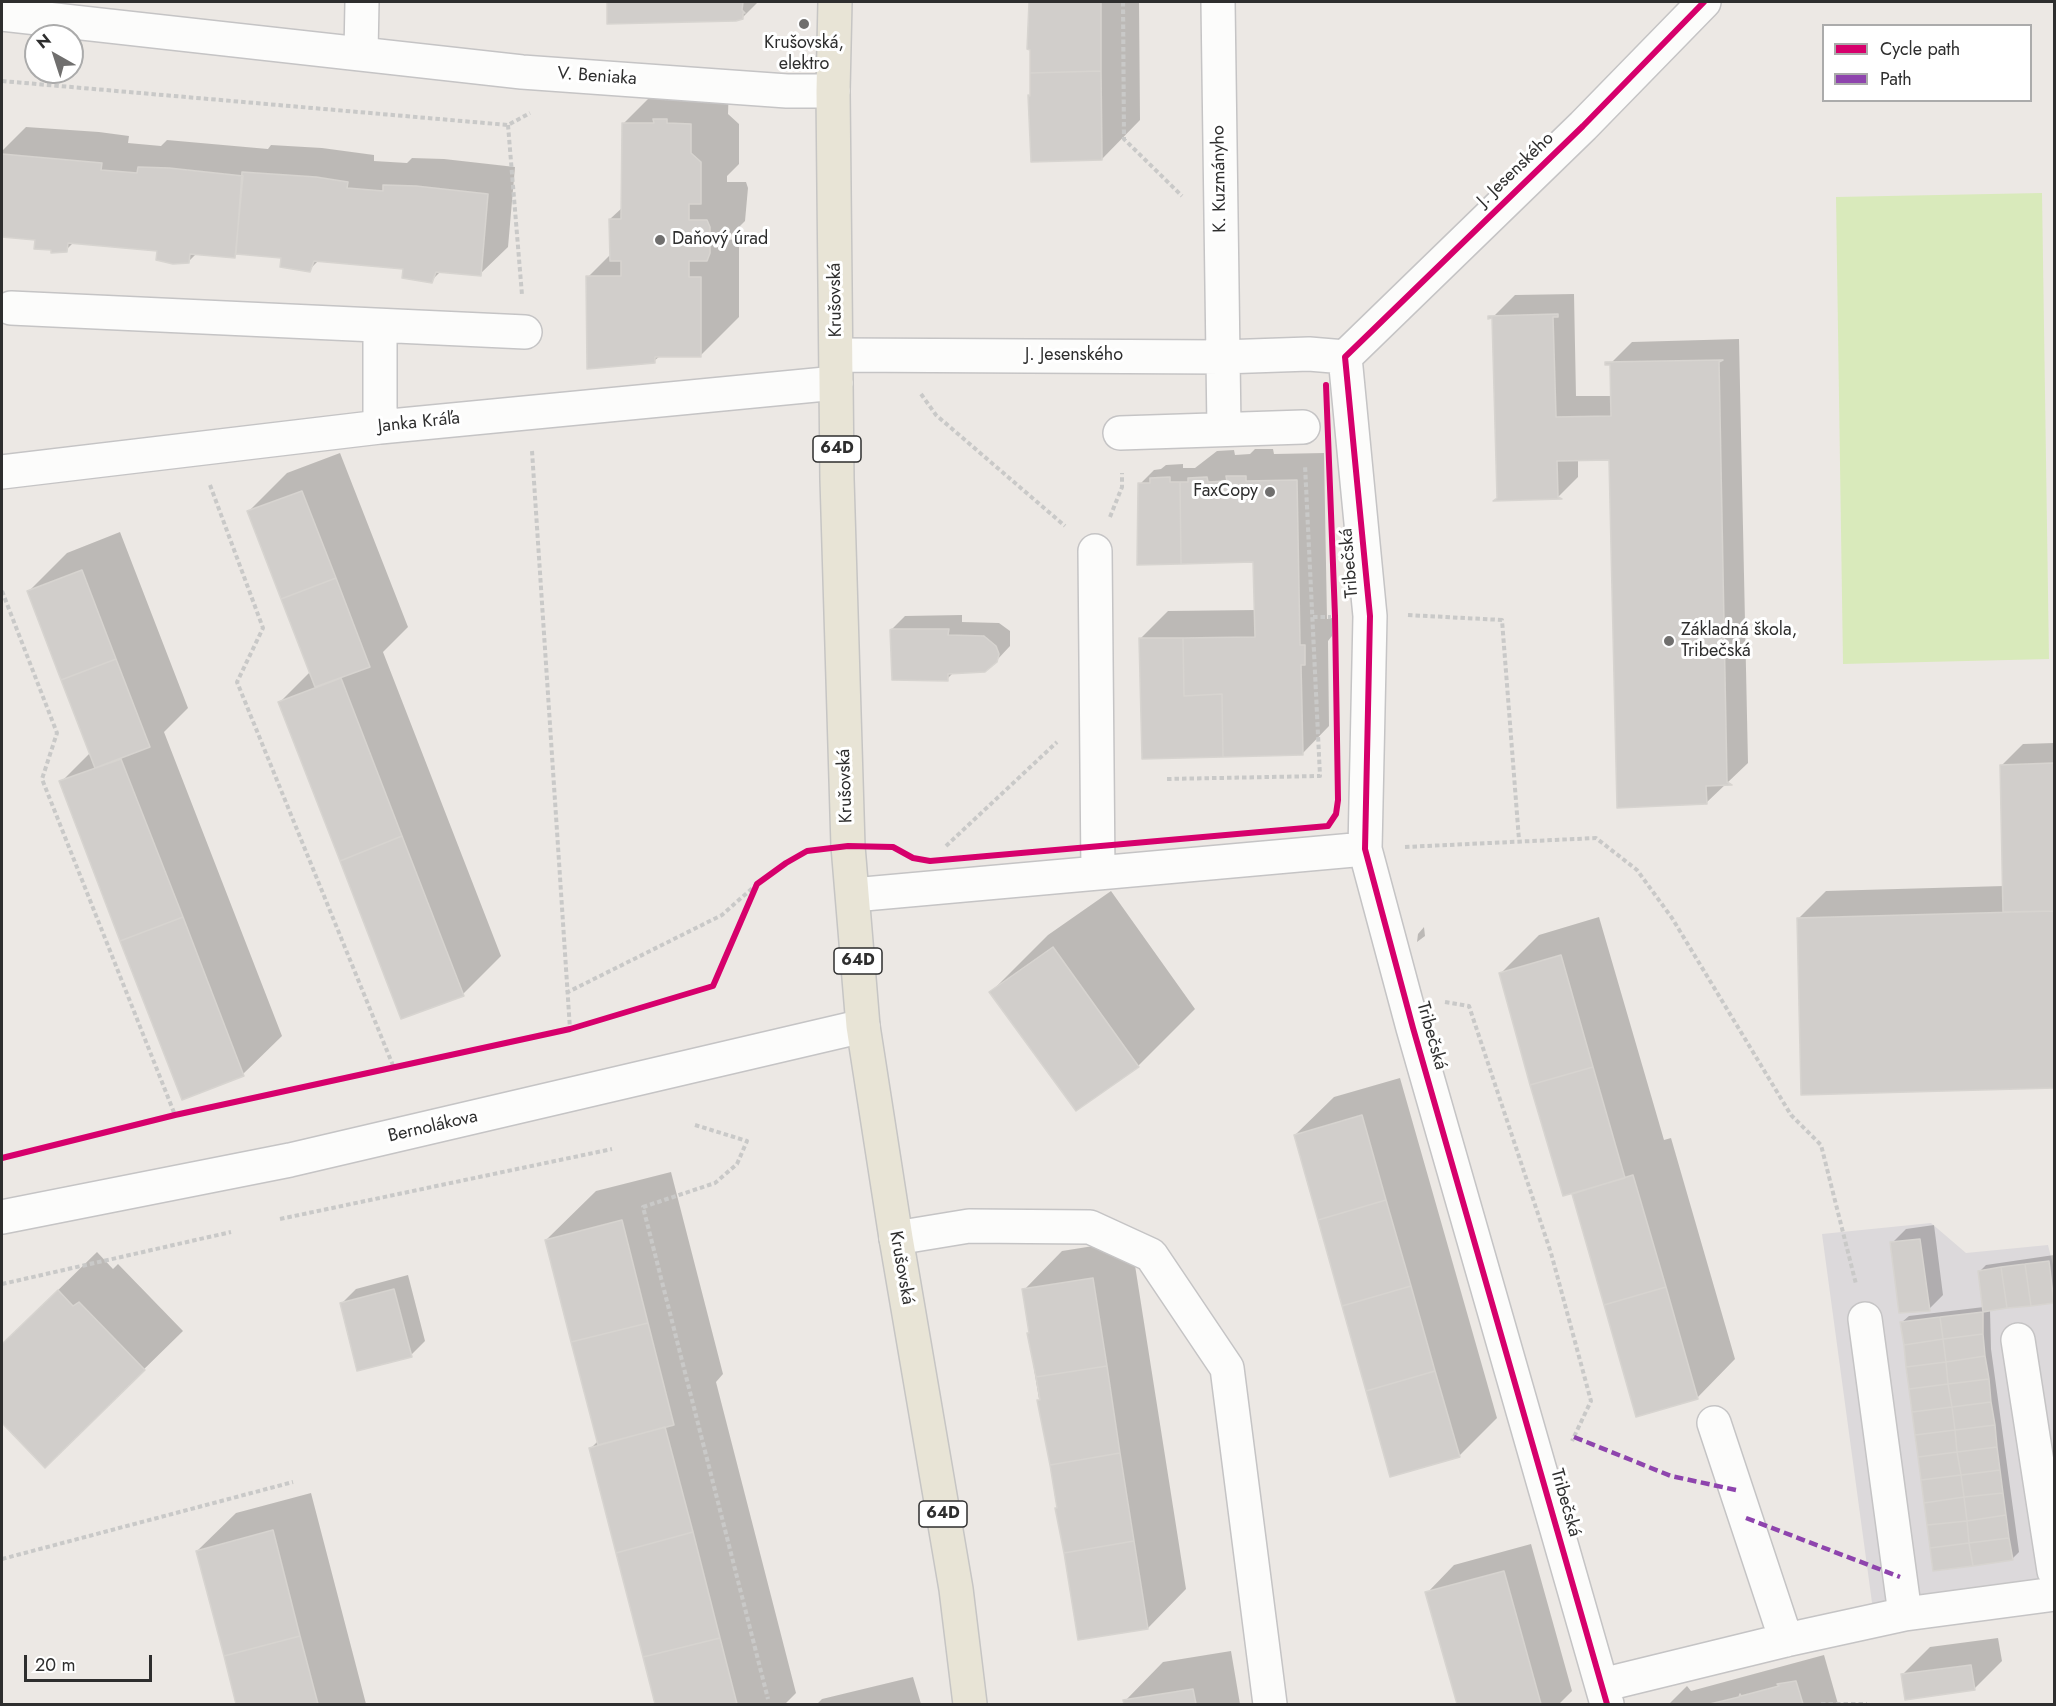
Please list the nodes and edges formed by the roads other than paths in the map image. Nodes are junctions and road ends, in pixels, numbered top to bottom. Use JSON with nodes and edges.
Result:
{"nodes":[{"id":1,"x":362,"y":2,"type":"edge"},
{"id":2,"x":835,"y":2,"type":"edge"},
{"id":3,"x":1218,"y":2,"type":"edge"},
{"id":4,"x":1704,"y":2,"type":"edge"},
{"id":5,"x":2,"y":14,"type":"edge"},
{"id":6,"x":362,"y":53,"type":"junction"},
{"id":7,"x":833,"y":91,"type":"junction"},
{"id":8,"x":12,"y":308,"type":"dead end"},
{"id":9,"x":380,"y":327,"type":"junction"},
{"id":10,"x":525,"y":332,"type":"road end"},
{"id":11,"x":1222,"y":357,"type":"junction"},
{"id":12,"x":1345,"y":357,"type":"junction"},
{"id":13,"x":837,"y":369,"type":"junction"},
{"id":14,"x":380,"y":427,"type":"junction"},
{"id":15,"x":1303,"y":427,"type":"road end"},
{"id":16,"x":1224,"y":429,"type":"junction"},
{"id":17,"x":1120,"y":433,"type":"dead end"},
{"id":18,"x":2,"y":472,"type":"edge"},
{"id":19,"x":1095,"y":551,"type":"road end"},
{"id":20,"x":1365,"y":849,"type":"junction"},
{"id":21,"x":1098,"y":873,"type":"junction"},
{"id":22,"x":853,"y":896,"type":"junction"},
{"id":23,"x":863,"y":1026,"type":"junction"},
{"id":24,"x":2,"y":1217,"type":"edge"},
{"id":25,"x":896,"y":1238,"type":"junction"},
{"id":26,"x":1865,"y":1319,"type":"road end"},
{"id":27,"x":2018,"y":1340,"type":"dead end"},
{"id":28,"x":1714,"y":1423,"type":"dead end"},
{"id":29,"x":2055,"y":1571,"type":"edge"},
{"id":30,"x":2055,"y":1594,"type":"edge"},
{"id":31,"x":1905,"y":1614,"type":"junction"},
{"id":32,"x":1786,"y":1640,"type":"junction"},
{"id":33,"x":1604,"y":1695,"type":"edge"},
{"id":34,"x":970,"y":1704,"type":"edge"},
{"id":35,"x":1270,"y":1704,"type":"edge"}],
"edges":[{"from":1,"to":6,"type":"street"},
{"from":2,"to":7,"type":"main road","name":"Krušovská","number":"64D"},
{"from":3,"to":11,"type":"street","name":"K. Kuzmányho"},
{"from":4,"to":12,"type":"street","name":"J. Jesenského"},
{"from":5,"to":6,"type":"street","name":"V. Beniaka"},
{"from":6,"to":7,"type":"street","name":"V. Beniaka"},
{"from":7,"to":13,"type":"main road","name":"Krušovská","number":"64D"},
{"from":8,"to":9,"type":"street"},
{"from":9,"to":10,"type":"street"},
{"from":9,"to":14,"type":"street"},
{"from":11,"to":12,"type":"street","name":"J. Jesenského"},
{"from":11,"to":13,"type":"street","name":"J. Jesenského"},
{"from":11,"to":16,"type":"street","name":"K. Kuzmányho"},
{"from":12,"to":20,"type":"street","name":"Tribečská"},
{"from":13,"to":14,"type":"street","name":"Janka Kráľa"},
{"from":13,"to":22,"type":"main road","name":"Krušovská","number":"64D"},
{"from":14,"to":18,"type":"street","name":"Janka Kráľa"},
{"from":15,"to":16,"type":"street"},
{"from":16,"to":17,"type":"street"},
{"from":19,"to":21,"type":"street"},
{"from":20,"to":21,"type":"street"},
{"from":20,"to":33,"type":"street","name":"Tribečská"},
{"from":21,"to":22,"type":"street"},
{"from":22,"to":23,"type":"main road","name":"Krušovská","number":"64D"},
{"from":23,"to":24,"type":"street","name":"Bernolákova"},
{"from":23,"to":25,"type":"main road","name":"Krušovská","number":"64D"},
{"from":25,"to":34,"type":"main road","name":"Krušovská","number":"64D"},
{"from":25,"to":35,"type":"street"},
{"from":26,"to":31,"type":"street"},
{"from":27,"to":29,"type":"street"},
{"from":28,"to":32,"type":"street"},
{"from":30,"to":31,"type":"street"},
{"from":31,"to":32,"type":"street"},
{"from":32,"to":33,"type":"street"}]}
